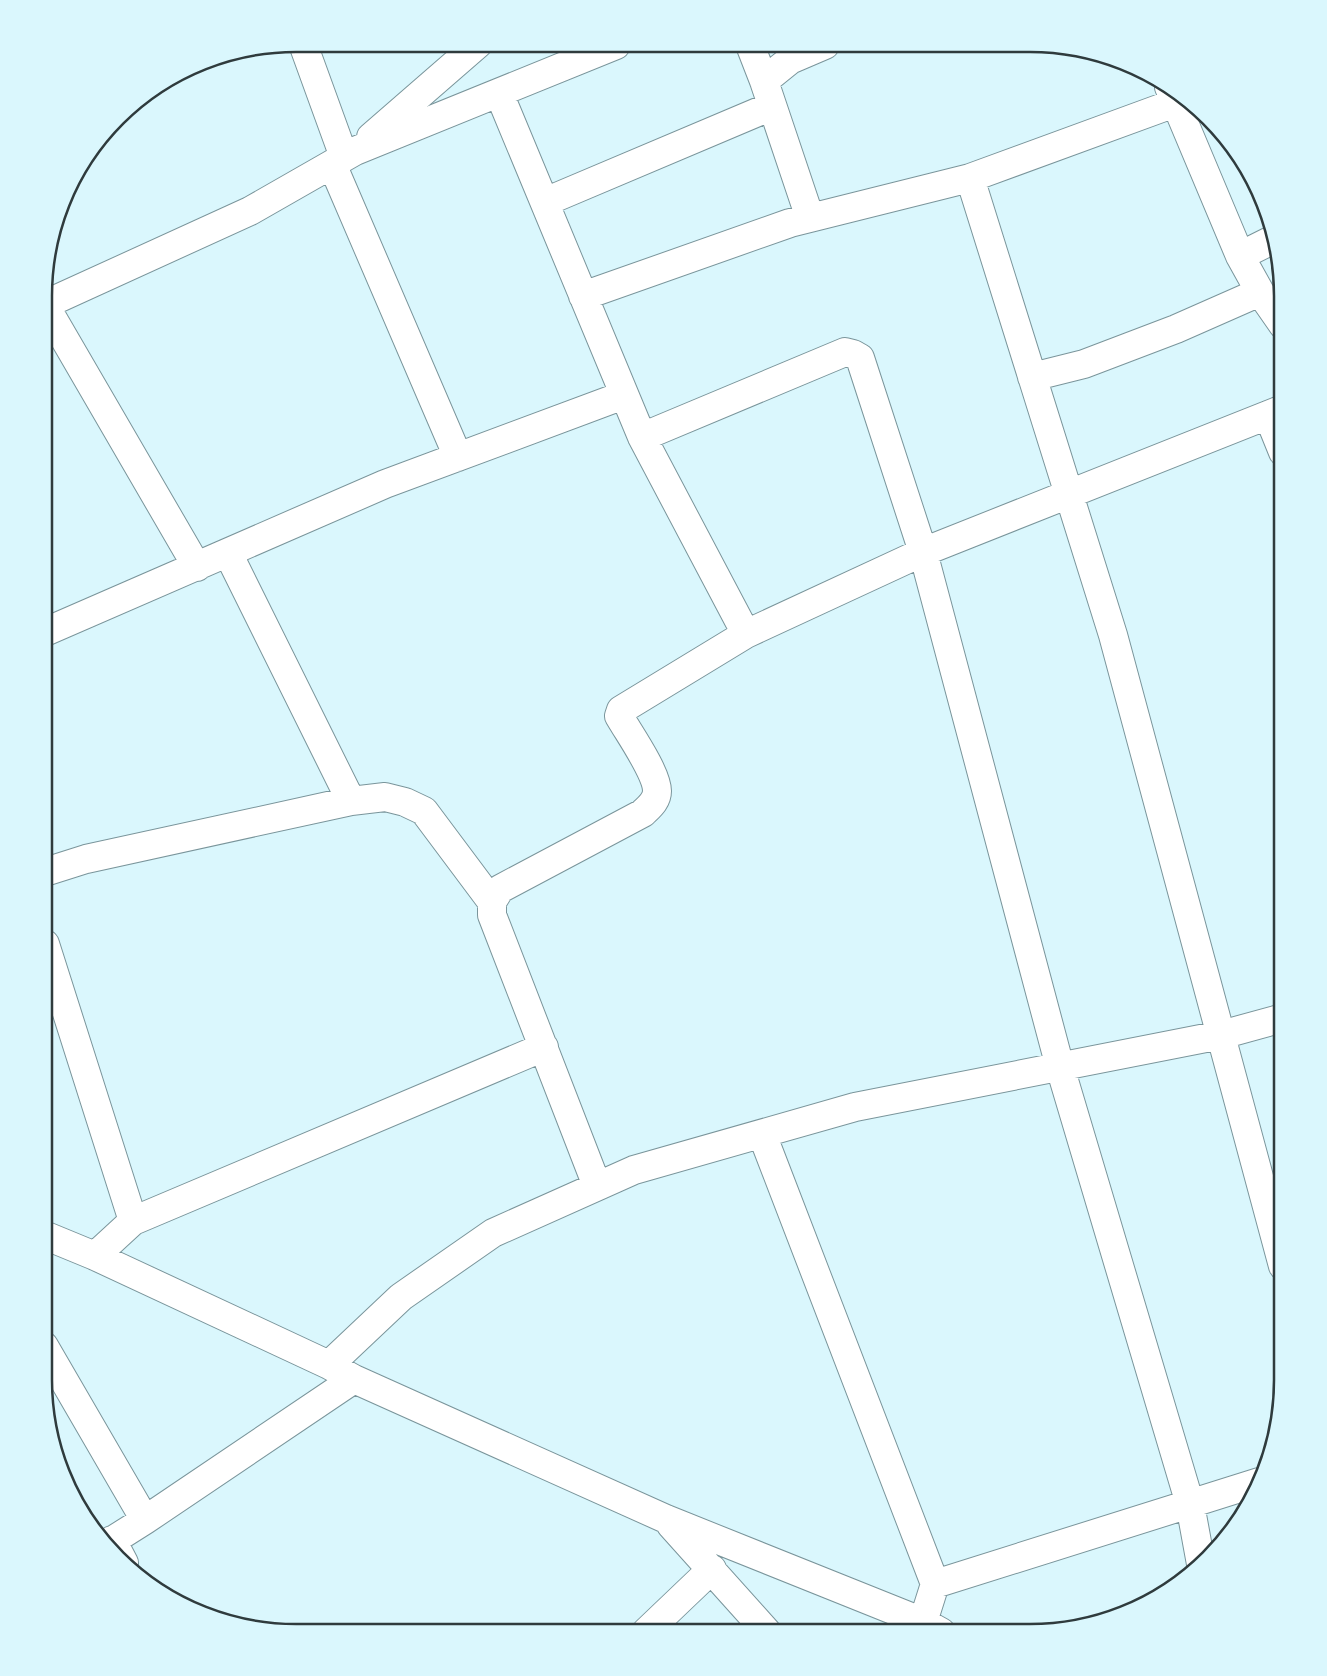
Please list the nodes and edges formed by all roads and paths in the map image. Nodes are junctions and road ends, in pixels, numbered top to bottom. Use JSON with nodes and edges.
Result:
{"nodes":[{"id":1,"x":306,"y":52,"type":"edge"},
{"id":2,"x":468,"y":52,"type":"edge"},
{"id":3,"x":599,"y":52,"type":"edge"},
{"id":4,"x":753,"y":52,"type":"edge"},
{"id":5,"x":809,"y":52,"type":"edge"},
{"id":6,"x":499,"y":93,"type":"junction"},
{"id":7,"x":768,"y":93,"type":"junction"},
{"id":8,"x":1171,"y":98,"type":"edge"},
{"id":9,"x":1179,"y":103,"type":"edge"},
{"id":10,"x":343,"y":157,"type":"junction"},
{"id":11,"x":970,"y":178,"type":"junction"},
{"id":12,"x":545,"y":202,"type":"junction"},
{"id":13,"x":810,"y":218,"type":"junction"},
{"id":14,"x":1268,"y":242,"type":"edge"},
{"id":15,"x":1240,"y":256,"type":"junction"},
{"id":16,"x":1260,"y":292,"type":"junction"},
{"id":17,"x":583,"y":296,"type":"junction"},
{"id":18,"x":53,"y":302,"type":"edge"},
{"id":19,"x":1274,"y":312,"type":"edge"},
{"id":20,"x":53,"y":317,"type":"edge"},
{"id":21,"x":1032,"y":377,"type":"junction"},
{"id":22,"x":624,"y":395,"type":"junction"},
{"id":23,"x":1274,"y":413,"type":"edge"},
{"id":24,"x":642,"y":437,"type":"junction"},
{"id":25,"x":458,"y":457,"type":"junction"},
{"id":26,"x":1069,"y":495,"type":"junction"},
{"id":27,"x":923,"y":552,"type":"junction"},
{"id":28,"x":228,"y":553,"type":"junction"},
{"id":29,"x":197,"y":567,"type":"junction"},
{"id":30,"x":53,"y":629,"type":"edge"},
{"id":31,"x":746,"y":634,"type":"junction"},
{"id":32,"x":351,"y":801,"type":"junction"},
{"id":33,"x":53,"y":869,"type":"edge"},
{"id":34,"x":492,"y":902,"type":"junction"},
{"id":35,"x":53,"y":969,"type":"edge"},
{"id":36,"x":1274,"y":1020,"type":"edge"},
{"id":37,"x":1221,"y":1035,"type":"junction"},
{"id":38,"x":544,"y":1047,"type":"junction"},
{"id":39,"x":1060,"y":1067,"type":"junction"},
{"id":40,"x":762,"y":1134,"type":"junction"},
{"id":41,"x":597,"y":1186,"type":"junction"},
{"id":42,"x":133,"y":1221,"type":"junction"},
{"id":43,"x":1274,"y":1232,"type":"edge"},
{"id":44,"x":53,"y":1239,"type":"edge"},
{"id":45,"x":95,"y":1256,"type":"junction"},
{"id":46,"x":53,"y":1362,"type":"edge"},
{"id":47,"x":329,"y":1365,"type":"junction"},
{"id":48,"x":354,"y":1379,"type":"junction"},
{"id":49,"x":1250,"y":1485,"type":"edge"},
{"id":50,"x":1190,"y":1504,"type":"junction"},
{"id":51,"x":666,"y":1519,"type":"junction"},
{"id":52,"x":145,"y":1520,"type":"junction"},
{"id":53,"x":118,"y":1545,"type":"edge"},
{"id":54,"x":1199,"y":1555,"type":"edge"},
{"id":55,"x":712,"y":1569,"type":"junction"},
{"id":56,"x":935,"y":1584,"type":"junction"},
{"id":57,"x":654,"y":1624,"type":"edge"},
{"id":58,"x":760,"y":1624,"type":"edge"},
{"id":59,"x":925,"y":1624,"type":"edge"},
{"id":60,"x":932,"y":1624,"type":"edge"}],
"edges":[{"from":1,"to":10,"type":"street"},
{"from":2,"to":10,"type":"street"},
{"from":3,"to":6,"type":"street"},
{"from":4,"to":7,"type":"street"},
{"from":5,"to":7,"type":"street"},
{"from":6,"to":10,"type":"street"},
{"from":6,"to":12,"type":"street"},
{"from":7,"to":12,"type":"street"},
{"from":7,"to":13,"type":"street"},
{"from":8,"to":11,"type":"street"},
{"from":9,"to":15,"type":"street"},
{"from":10,"to":18,"type":"street"},
{"from":10,"to":25,"type":"street"},
{"from":11,"to":13,"type":"street"},
{"from":11,"to":21,"type":"street"},
{"from":12,"to":17,"type":"street"},
{"from":13,"to":17,"type":"street"},
{"from":14,"to":15,"type":"street"},
{"from":15,"to":16,"type":"street"},
{"from":16,"to":19,"type":"street"},
{"from":16,"to":21,"type":"street"},
{"from":17,"to":22,"type":"street"},
{"from":20,"to":29,"type":"street"},
{"from":21,"to":26,"type":"street"},
{"from":22,"to":24,"type":"street"},
{"from":22,"to":25,"type":"street"},
{"from":23,"to":26,"type":"street"},
{"from":24,"to":27,"type":"street"},
{"from":24,"to":31,"type":"street"},
{"from":25,"to":28,"type":"street"},
{"from":26,"to":27,"type":"street"},
{"from":26,"to":37,"type":"street"},
{"from":27,"to":31,"type":"street"},
{"from":27,"to":39,"type":"street"},
{"from":28,"to":29,"type":"street"},
{"from":28,"to":32,"type":"street"},
{"from":29,"to":30,"type":"street"},
{"from":31,"to":34,"type":"street"},
{"from":32,"to":33,"type":"street"},
{"from":32,"to":34,"type":"street"},
{"from":34,"to":38,"type":"street"},
{"from":35,"to":42,"type":"street"},
{"from":36,"to":37,"type":"street"},
{"from":37,"to":39,"type":"street"},
{"from":37,"to":43,"type":"street"},
{"from":38,"to":41,"type":"street"},
{"from":38,"to":42,"type":"street"},
{"from":39,"to":40,"type":"street"},
{"from":39,"to":50,"type":"street"},
{"from":40,"to":41,"type":"street"},
{"from":40,"to":56,"type":"street"},
{"from":41,"to":47,"type":"street"},
{"from":42,"to":45,"type":"street"},
{"from":44,"to":45,"type":"street"},
{"from":45,"to":47,"type":"street"},
{"from":46,"to":52,"type":"street"},
{"from":47,"to":48,"type":"street"},
{"from":48,"to":51,"type":"street"},
{"from":48,"to":52,"type":"street"},
{"from":49,"to":50,"type":"street"},
{"from":50,"to":54,"type":"street"},
{"from":50,"to":56,"type":"street"},
{"from":51,"to":55,"type":"street"},
{"from":51,"to":59,"type":"street"},
{"from":52,"to":53,"type":"street"},
{"from":55,"to":57,"type":"street"},
{"from":55,"to":58,"type":"street"},
{"from":56,"to":60,"type":"street"}]}
